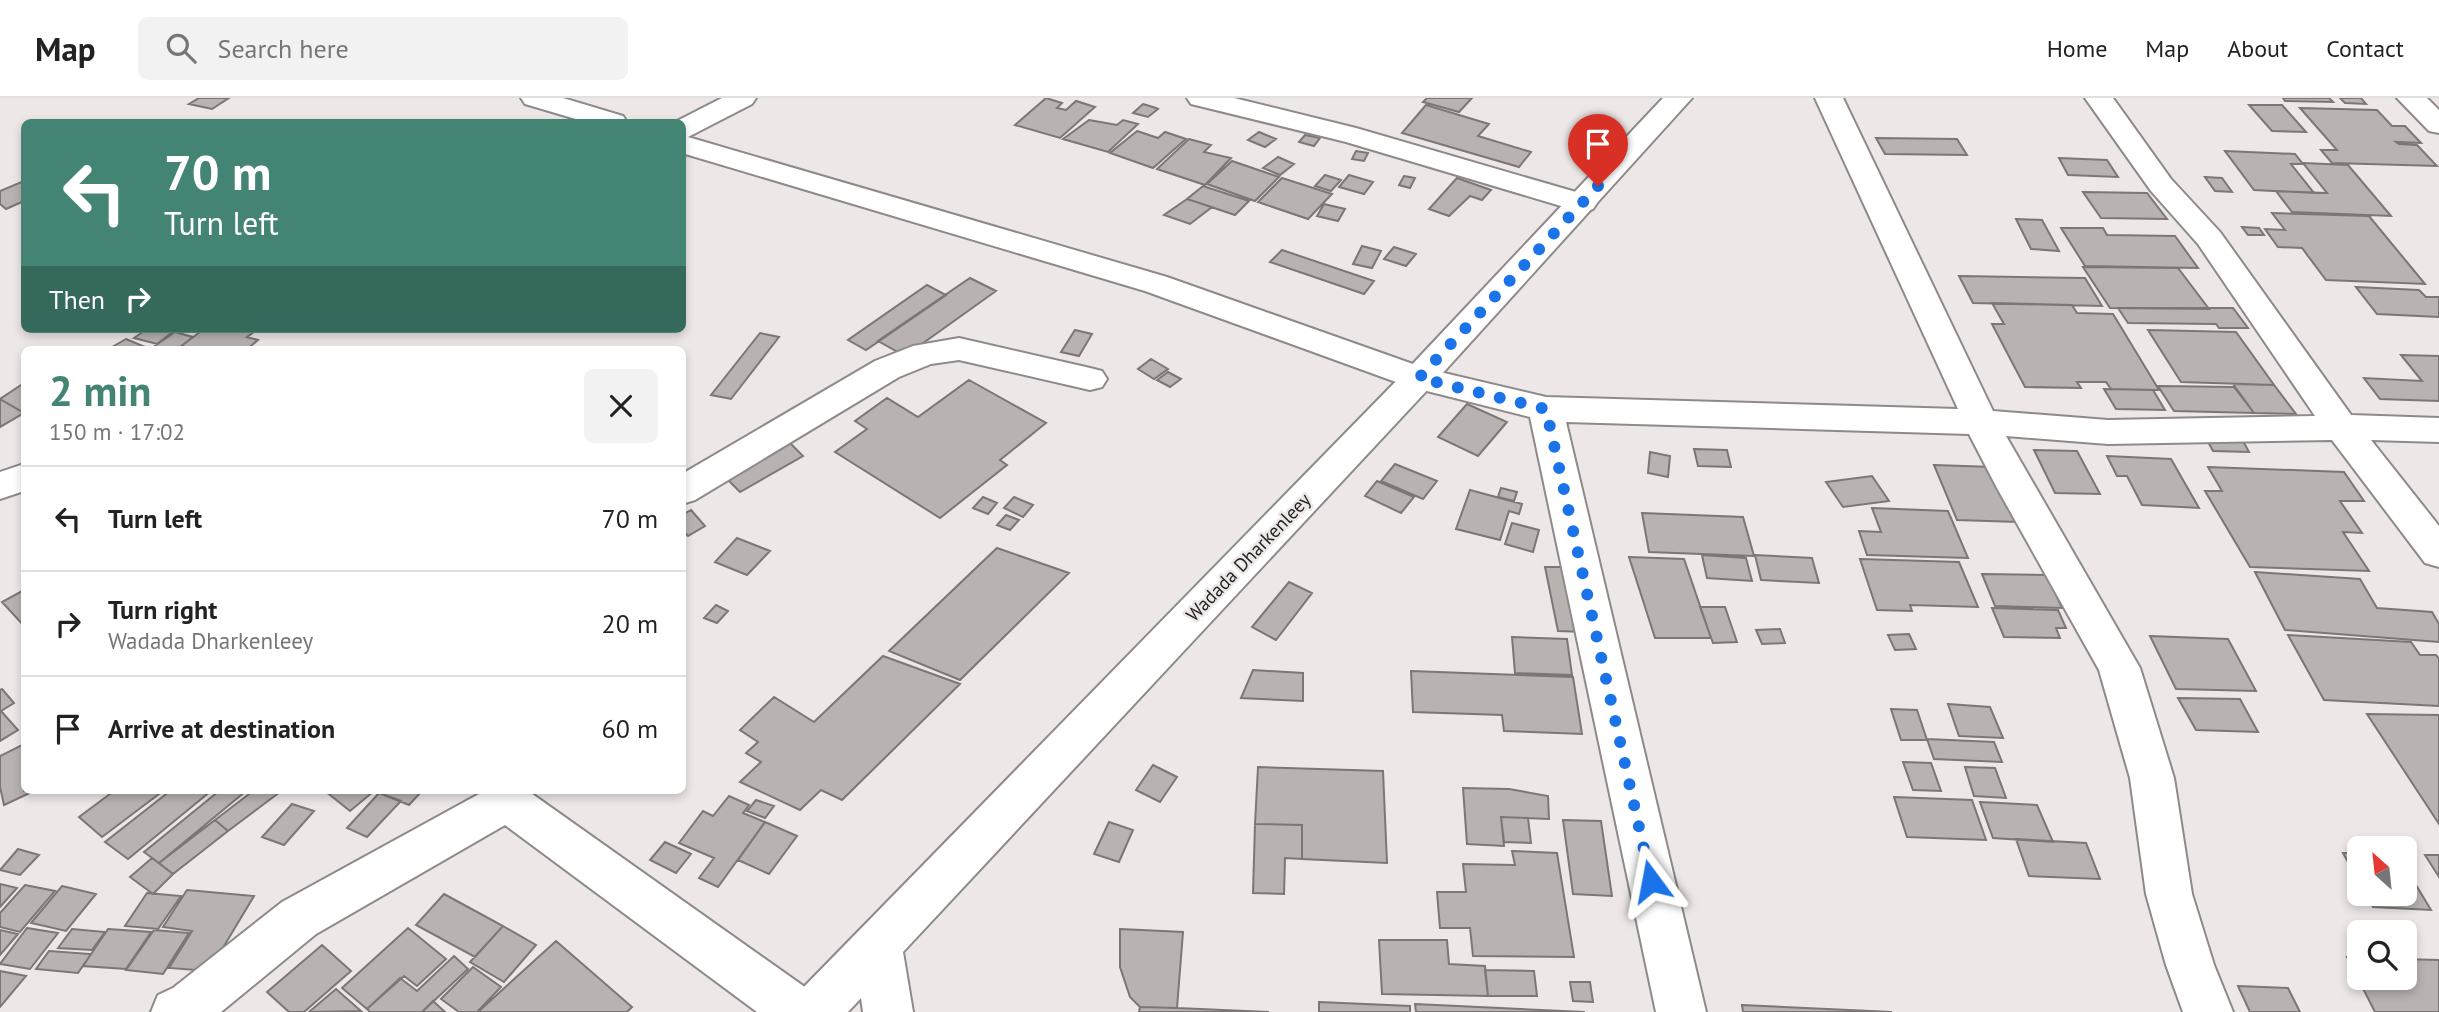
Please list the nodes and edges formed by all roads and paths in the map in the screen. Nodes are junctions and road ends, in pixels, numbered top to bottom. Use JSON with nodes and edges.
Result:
{"nodes":[{"id":1,"x":535,"y":98,"type":"edge"},
{"id":2,"x":742,"y":98,"type":"edge"},
{"id":3,"x":1201,"y":98,"type":"edge"},
{"id":4,"x":1678,"y":98,"type":"edge"},
{"id":5,"x":1829,"y":98,"type":"edge"},
{"id":6,"x":2099,"y":98,"type":"edge"},
{"id":7,"x":2411,"y":98,"type":"edge"},
{"id":8,"x":603,"y":119,"type":"edge"},
{"id":9,"x":2439,"y":125,"type":"edge"},
{"id":10,"x":686,"y":128,"type":"edge"},
{"id":11,"x":686,"y":146,"type":"edge"},
{"id":12,"x":1582,"y":203,"type":"junction"},
{"id":13,"x":1419,"y":378,"type":"junction"},
{"id":14,"x":1090,"y":379,"type":"dead end"},
{"id":15,"x":1546,"y":409,"type":"junction"},
{"id":16,"x":1981,"y":422,"type":"junction"},
{"id":17,"x":2341,"y":427,"type":"junction"},
{"id":18,"x":2439,"y":430,"type":"edge"},
{"id":19,"x":21,"y":478,"type":"edge"},
{"id":20,"x":0,"y":486,"type":"edge"},
{"id":21,"x":686,"y":489,"type":"edge"},
{"id":22,"x":2439,"y":553,"type":"edge"},
{"id":23,"x":504,"y":796,"type":"edge"},
{"id":24,"x":878,"y":945,"type":"junction"},
{"id":25,"x":176,"y":1012,"type":"edge"},
{"id":26,"x":798,"y":1012,"type":"edge"},
{"id":27,"x":814,"y":1012,"type":"edge"},
{"id":28,"x":888,"y":1012,"type":"edge"},
{"id":29,"x":1681,"y":1012,"type":"edge"},
{"id":30,"x":2208,"y":1012,"type":"edge"}],
"edges":[{"from":1,"to":8,"type":"street"},
{"from":2,"to":10,"type":"street"},
{"from":3,"to":12,"type":"street"},
{"from":4,"to":12,"type":"street","name":"Wadada Dharkenleey"},
{"from":5,"to":16,"type":"street"},
{"from":6,"to":17,"type":"street"},
{"from":7,"to":9,"type":"street"},
{"from":11,"to":13,"type":"street"},
{"from":12,"to":13,"type":"street","name":"Wadada Dharkenleey"},
{"from":13,"to":15,"type":"street"},
{"from":13,"to":24,"type":"street","name":"Wadada Dharkenleey"},
{"from":14,"to":21,"type":"street"},
{"from":15,"to":16,"type":"street"},
{"from":15,"to":29,"type":"street"},
{"from":16,"to":17,"type":"street"},
{"from":16,"to":30,"type":"street"},
{"from":17,"to":18,"type":"street"},
{"from":17,"to":22,"type":"street"},
{"from":19,"to":20,"type":"street"},
{"from":23,"to":25,"type":"street"},
{"from":23,"to":26,"type":"street"},
{"from":24,"to":27,"type":"street","name":"Wadada Dharkenleey"},
{"from":24,"to":28,"type":"street"}]}
